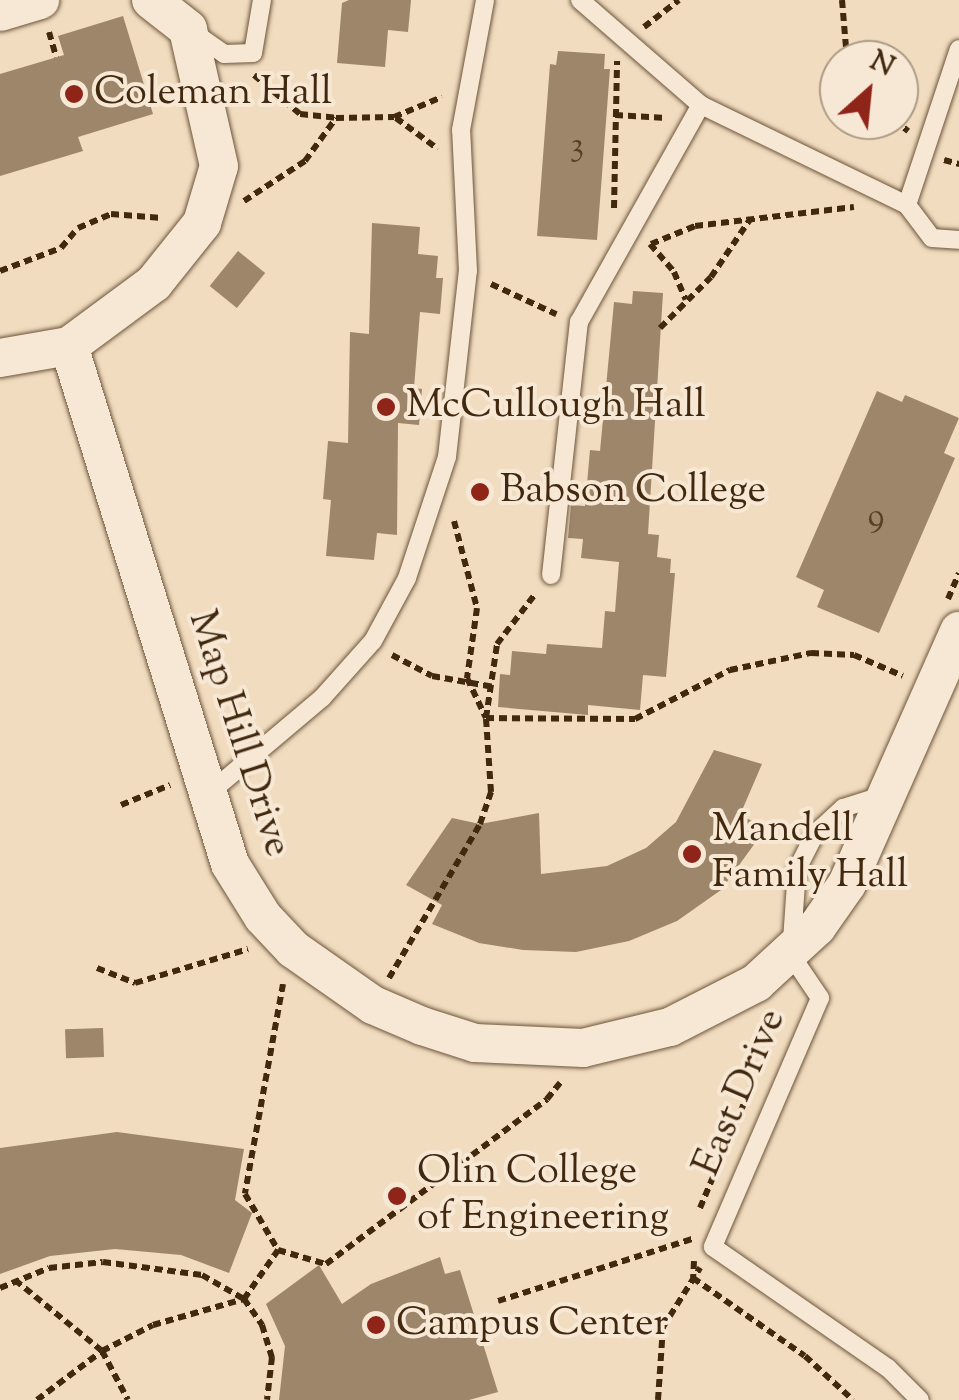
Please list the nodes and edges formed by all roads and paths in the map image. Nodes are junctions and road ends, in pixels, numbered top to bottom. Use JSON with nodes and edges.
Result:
{"nodes":[{"id":1,"x":40,"y":0,"type":"edge"},
{"id":2,"x":151,"y":0,"type":"edge"},
{"id":3,"x":262,"y":0,"type":"edge"},
{"id":4,"x":485,"y":0,"type":"edge"},
{"id":5,"x":580,"y":0,"type":"edge"},
{"id":6,"x":680,"y":0,"type":"edge"},
{"id":7,"x":842,"y":0,"type":"edge"},
{"id":8,"x":0,"y":12,"type":"edge"},
{"id":9,"x":188,"y":29,"type":"junction"},
{"id":10,"x":630,"y":39,"type":"junction"},
{"id":11,"x":845,"y":40,"type":"edge"},
{"id":12,"x":959,"y":49,"type":"edge"},
{"id":13,"x":474,"y":71,"type":"junction"},
{"id":14,"x":252,"y":74,"type":"dead end"},
{"id":15,"x":696,"y":113,"type":"junction"},
{"id":16,"x":615,"y":114,"type":"junction"},
{"id":17,"x":394,"y":118,"type":"junction"},
{"id":18,"x":905,"y":140,"type":"edge"},
{"id":19,"x":463,"y":173,"type":"junction"},
{"id":20,"x":886,"y":195,"type":"junction"},
{"id":21,"x":907,"y":205,"type":"junction"},
{"id":22,"x":752,"y":216,"type":"junction"},
{"id":23,"x":959,"y":240,"type":"edge"},
{"id":24,"x":650,"y":244,"type":"junction"},
{"id":25,"x":613,"y":256,"type":"junction"},
{"id":26,"x":468,"y":271,"type":"junction"},
{"id":27,"x":686,"y":300,"type":"junction"},
{"id":28,"x":580,"y":322,"type":"junction"},
{"id":29,"x":660,"y":328,"type":"dead end"},
{"id":30,"x":70,"y":346,"type":"junction"},
{"id":31,"x":0,"y":358,"type":"edge"},
{"id":32,"x":447,"y":457,"type":"junction"},
{"id":33,"x":552,"y":575,"type":"joint"},
{"id":34,"x":959,"y":631,"type":"edge"},
{"id":35,"x":373,"y":642,"type":"junction"},
{"id":36,"x":467,"y":678,"type":"junction"},
{"id":37,"x":913,"y":681,"type":"dead end"},
{"id":38,"x":494,"y":687,"type":"junction"},
{"id":39,"x":486,"y":718,"type":"junction"},
{"id":40,"x":204,"y":781,"type":"junction"},
{"id":41,"x":887,"y":795,"type":"junction"},
{"id":42,"x":121,"y":805,"type":"dead end"},
{"id":43,"x":251,"y":949,"type":"dead end"},
{"id":44,"x":791,"y":955,"type":"junction"},
{"id":45,"x":97,"y":968,"type":"dead end"},
{"id":46,"x":284,"y":982,"type":"dead end"},
{"id":47,"x":373,"y":1004,"type":"junction"},
{"id":48,"x":758,"y":1071,"type":"dead end"},
{"id":49,"x":560,"y":1083,"type":"dead end"},
{"id":50,"x":700,"y":1209,"type":"dead end"},
{"id":51,"x":713,"y":1248,"type":"junction"},
{"id":52,"x":278,"y":1250,"type":"junction"},
{"id":53,"x":694,"y":1261,"type":"dead end"},
{"id":54,"x":693,"y":1278,"type":"junction"},
{"id":55,"x":16,"y":1280,"type":"junction"},
{"id":56,"x":0,"y":1288,"type":"edge"},
{"id":57,"x":244,"y":1298,"type":"junction"},
{"id":58,"x":498,"y":1301,"type":"dead end"},
{"id":59,"x":102,"y":1351,"type":"junction"},
{"id":60,"x":37,"y":1400,"type":"edge"},
{"id":61,"x":128,"y":1400,"type":"edge"},
{"id":62,"x":267,"y":1400,"type":"edge"},
{"id":63,"x":658,"y":1400,"type":"edge"},
{"id":64,"x":853,"y":1400,"type":"edge"},
{"id":65,"x":920,"y":1400,"type":"edge"}],
"edges":[{"from":1,"to":8,"type":"street"},
{"from":2,"to":9,"type":"street"},
{"from":3,"to":9,"type":"lane"},
{"from":4,"to":13,"type":"lane"},
{"from":5,"to":10,"type":"lane"},
{"from":6,"to":10,"type":"path"},
{"from":7,"to":11,"type":"path"},
{"from":9,"to":30,"type":"street"},
{"from":10,"to":15,"type":"lane"},
{"from":10,"to":16,"type":"path"},
{"from":12,"to":21,"type":"lane"},
{"from":13,"to":17,"type":"path"},
{"from":13,"to":19,"type":"lane"},
{"from":14,"to":17,"type":"path"},
{"from":15,"to":16,"type":"path"},
{"from":15,"to":20,"type":"lane"},
{"from":15,"to":25,"type":"lane"},
{"from":16,"to":25,"type":"path"},
{"from":17,"to":19,"type":"path"},
{"from":18,"to":20,"type":"path"},
{"from":19,"to":26,"type":"lane"},
{"from":20,"to":21,"type":"lane"},
{"from":20,"to":22,"type":"path"},
{"from":21,"to":23,"type":"lane"},
{"from":22,"to":24,"type":"path"},
{"from":22,"to":27,"type":"path"},
{"from":24,"to":25,"type":"path"},
{"from":24,"to":27,"type":"path"},
{"from":25,"to":28,"type":"lane"},
{"from":26,"to":28,"type":"path"},
{"from":26,"to":32,"type":"lane"},
{"from":27,"to":29,"type":"path"},
{"from":28,"to":33,"type":"lane"},
{"from":30,"to":31,"type":"street"},
{"from":30,"to":40,"type":"street","name":"Map Hill Drive"},
{"from":32,"to":35,"type":"lane"},
{"from":32,"to":36,"type":"path"},
{"from":33,"to":38,"type":"path"},
{"from":34,"to":41,"type":"street","name":"Map Hill Drive"},
{"from":35,"to":36,"type":"path"},
{"from":35,"to":40,"type":"lane"},
{"from":36,"to":38,"type":"path"},
{"from":36,"to":39,"type":"path"},
{"from":37,"to":39,"type":"path"},
{"from":38,"to":39,"type":"path"},
{"from":39,"to":47,"type":"path"},
{"from":40,"to":42,"type":"path"},
{"from":40,"to":47,"type":"street","name":"Map Hill Drive"},
{"from":41,"to":44,"type":"street","name":"Map Hill Drive"},
{"from":41,"to":44,"type":"lane"},
{"from":43,"to":45,"type":"path"},
{"from":44,"to":47,"type":"street","name":"Map Hill Drive"},
{"from":44,"to":51,"type":"lane","name":"East Drive"},
{"from":46,"to":52,"type":"path"},
{"from":48,"to":50,"type":"path"},
{"from":49,"to":52,"type":"path"},
{"from":51,"to":54,"type":"path"},
{"from":51,"to":58,"type":"path"},
{"from":51,"to":65,"type":"lane"},
{"from":52,"to":57,"type":"path"},
{"from":53,"to":54,"type":"path"},
{"from":54,"to":63,"type":"path"},
{"from":54,"to":64,"type":"path"},
{"from":55,"to":56,"type":"path"},
{"from":55,"to":57,"type":"path"},
{"from":55,"to":59,"type":"path"},
{"from":57,"to":59,"type":"path"},
{"from":57,"to":62,"type":"path"},
{"from":59,"to":60,"type":"path"},
{"from":59,"to":61,"type":"path"}]}
